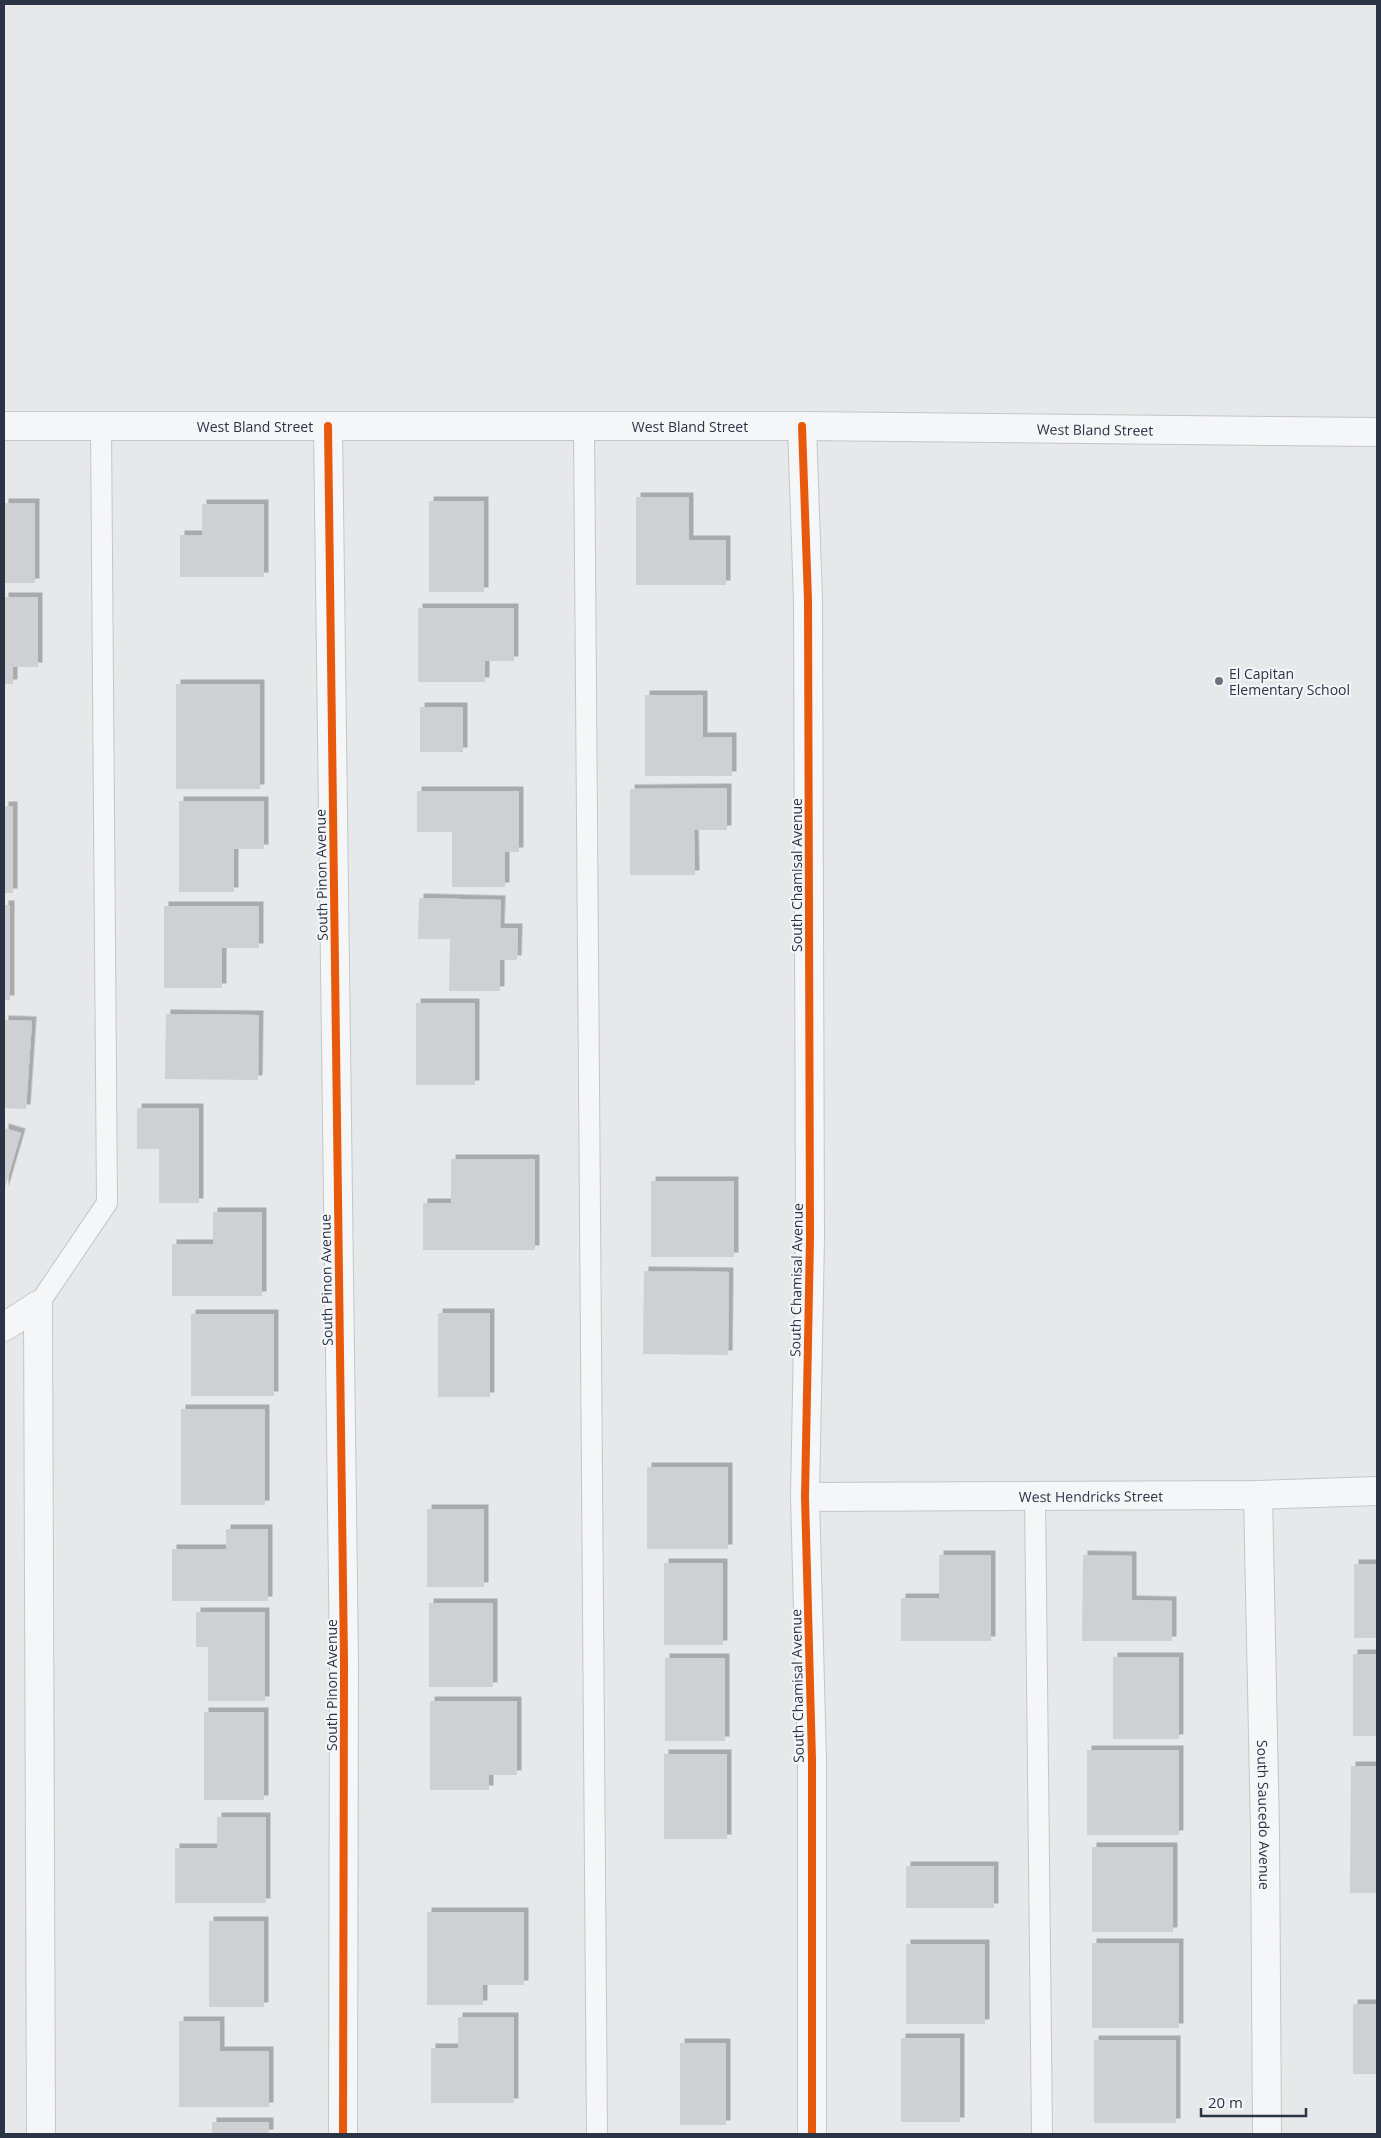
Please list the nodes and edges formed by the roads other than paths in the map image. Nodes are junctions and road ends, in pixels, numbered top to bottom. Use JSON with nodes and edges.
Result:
{"nodes":[{"id":1,"x":4,"y":426,"type":"edge"},
{"id":2,"x":100,"y":426,"type":"junction"},
{"id":3,"x":328,"y":426,"type":"junction"},
{"id":4,"x":584,"y":426,"type":"junction"},
{"id":5,"x":802,"y":426,"type":"junction"},
{"id":6,"x":1377,"y":432,"type":"edge"},
{"id":7,"x":38,"y":1305,"type":"junction"},
{"id":8,"x":4,"y":1327,"type":"edge"},
{"id":9,"x":1377,"y":1491,"type":"edge"},
{"id":10,"x":1258,"y":1495,"type":"junction"},
{"id":11,"x":1035,"y":1496,"type":"junction"},
{"id":12,"x":805,"y":1497,"type":"junction"},
{"id":13,"x":41,"y":2134,"type":"edge"},
{"id":14,"x":344,"y":2134,"type":"edge"},
{"id":15,"x":597,"y":2134,"type":"edge"},
{"id":16,"x":812,"y":2134,"type":"edge"},
{"id":17,"x":1042,"y":2134,"type":"edge"},
{"id":18,"x":1267,"y":2134,"type":"edge"}],
"edges":[{"from":1,"to":2,"type":"street","name":"West Bland Street"},
{"from":2,"to":3,"type":"street","name":"West Bland Street"},
{"from":2,"to":7,"type":"lane"},
{"from":3,"to":4,"type":"street","name":"West Bland Street"},
{"from":3,"to":14,"type":"street","name":"South Pinon Avenue"},
{"from":4,"to":5,"type":"street","name":"West Bland Street"},
{"from":4,"to":15,"type":"lane"},
{"from":5,"to":6,"type":"street","name":"West Bland Street"},
{"from":5,"to":12,"type":"street","name":"South Chamisal Avenue"},
{"from":7,"to":8,"type":"street"},
{"from":7,"to":13,"type":"street"},
{"from":9,"to":10,"type":"street","name":"West Hendricks Street"},
{"from":10,"to":11,"type":"street","name":"West Hendricks Street"},
{"from":10,"to":18,"type":"street","name":"South Saucedo Avenue"},
{"from":11,"to":12,"type":"street","name":"West Hendricks Street"},
{"from":11,"to":17,"type":"lane"},
{"from":12,"to":16,"type":"street","name":"South Chamisal Avenue"}]}
